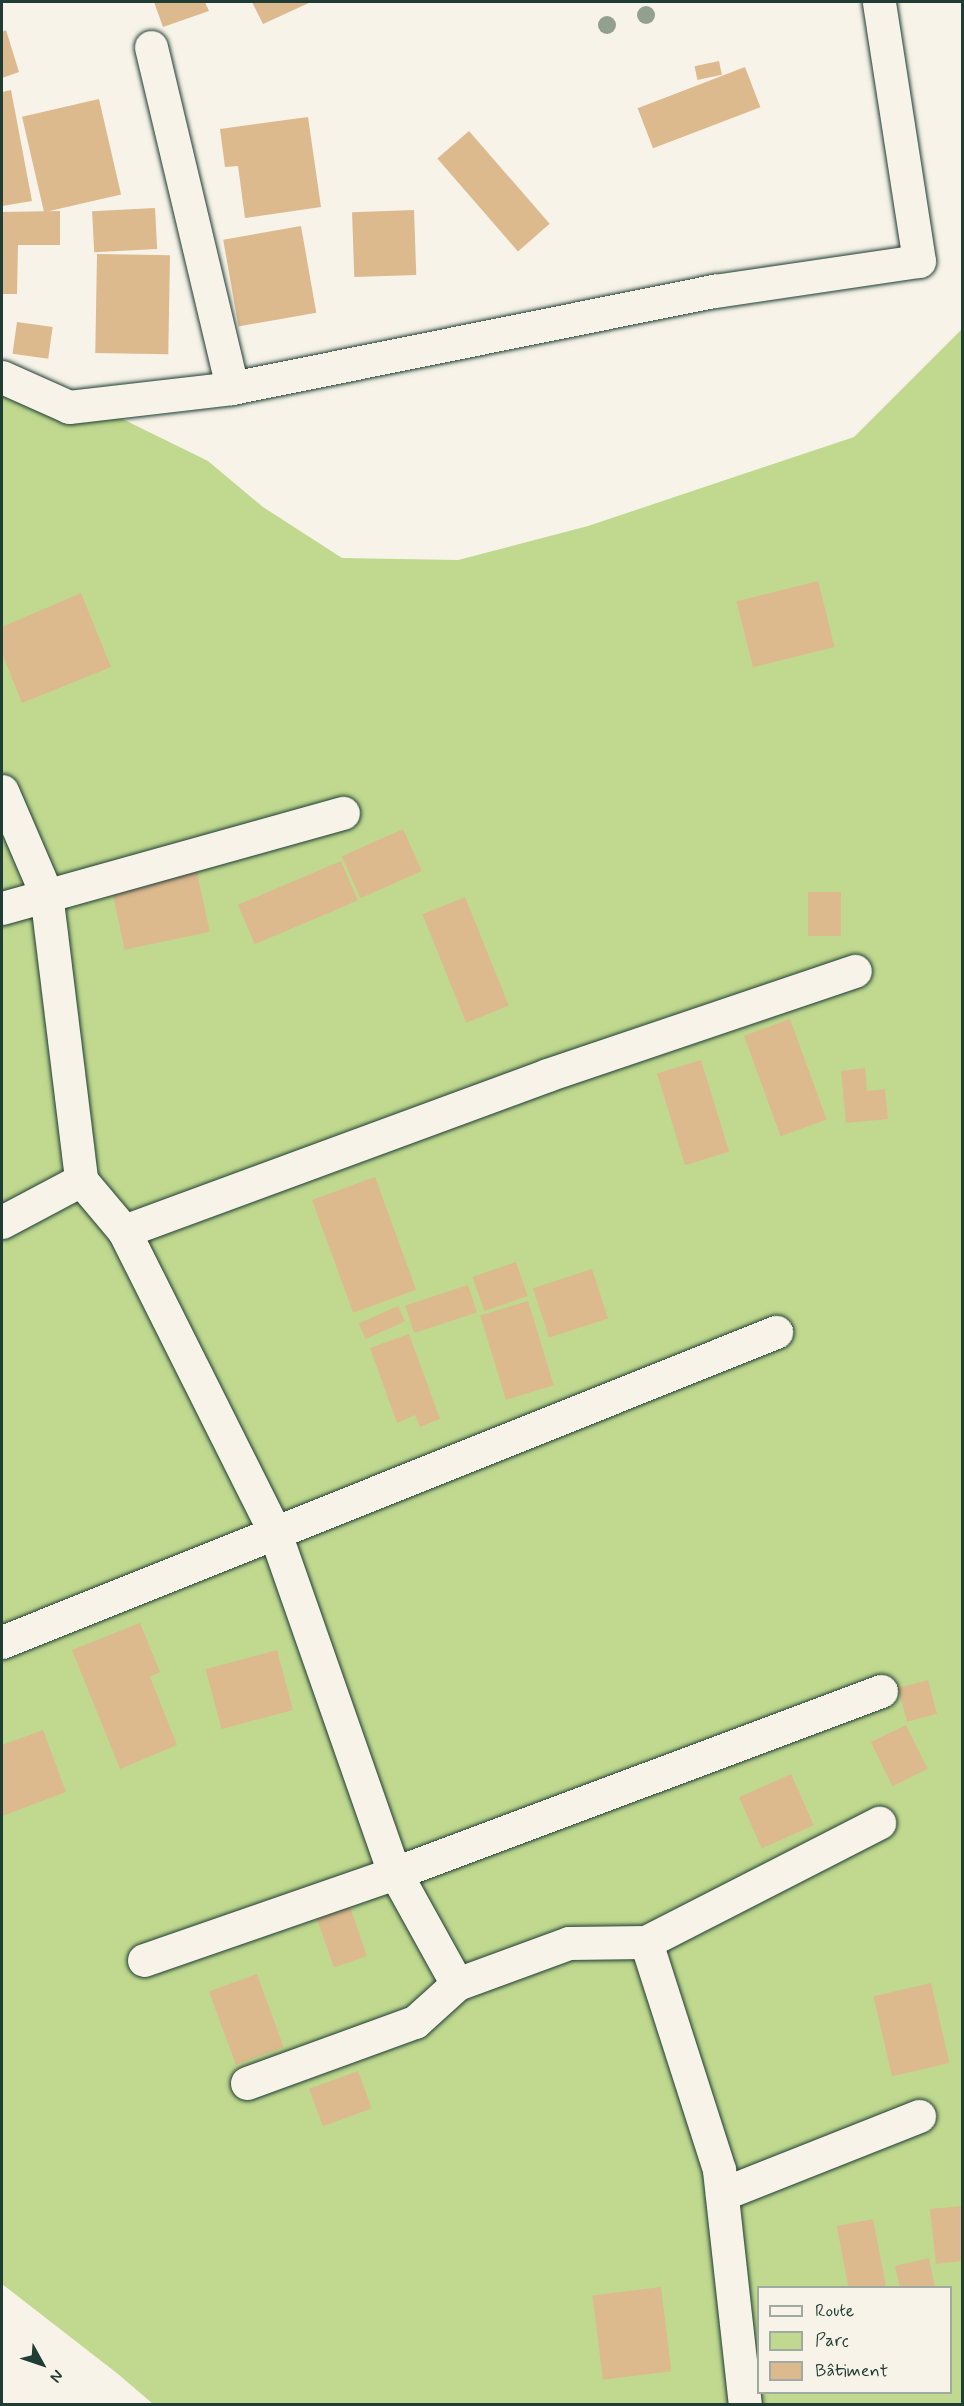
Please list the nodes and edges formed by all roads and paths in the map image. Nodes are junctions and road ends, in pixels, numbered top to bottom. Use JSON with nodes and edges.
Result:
{"nodes":[{"id":1,"x":879,"y":2,"type":"edge"},
{"id":2,"x":151,"y":47,"type":"dead end"},
{"id":3,"x":2,"y":377,"type":"edge"},
{"id":4,"x":231,"y":388,"type":"junction"},
{"id":5,"x":2,"y":791,"type":"edge"},
{"id":6,"x":343,"y":813,"type":"dead end"},
{"id":7,"x":46,"y":894,"type":"junction"},
{"id":8,"x":2,"y":908,"type":"edge"},
{"id":9,"x":855,"y":971,"type":"dead end"},
{"id":10,"x":81,"y":1180,"type":"junction"},
{"id":11,"x":2,"y":1222,"type":"edge"},
{"id":12,"x":124,"y":1231,"type":"junction"},
{"id":13,"x":776,"y":1332,"type":"dead end"},
{"id":14,"x":275,"y":1533,"type":"junction"},
{"id":15,"x":2,"y":1642,"type":"edge"},
{"id":16,"x":880,"y":1691,"type":"dead end"},
{"id":17,"x":879,"y":1823,"type":"dead end"},
{"id":18,"x":395,"y":1873,"type":"junction"},
{"id":19,"x":646,"y":1942,"type":"junction"},
{"id":20,"x":144,"y":1960,"type":"dead end"},
{"id":21,"x":457,"y":1984,"type":"junction"},
{"id":22,"x":247,"y":2083,"type":"dead end"},
{"id":23,"x":919,"y":2116,"type":"dead end"},
{"id":24,"x":722,"y":2194,"type":"junction"},
{"id":25,"x":745,"y":2404,"type":"edge"}],
"edges":[{"from":1,"to":4,"type":"street"},
{"from":2,"to":4,"type":"street"},
{"from":3,"to":4,"type":"street"},
{"from":5,"to":7,"type":"street"},
{"from":6,"to":7,"type":"street"},
{"from":7,"to":8,"type":"street"},
{"from":7,"to":10,"type":"street"},
{"from":9,"to":12,"type":"street"},
{"from":10,"to":11,"type":"street"},
{"from":10,"to":12,"type":"street"},
{"from":12,"to":14,"type":"street"},
{"from":13,"to":14,"type":"street"},
{"from":14,"to":15,"type":"street"},
{"from":14,"to":18,"type":"street"},
{"from":16,"to":18,"type":"street"},
{"from":17,"to":19,"type":"street"},
{"from":18,"to":20,"type":"street"},
{"from":18,"to":21,"type":"street"},
{"from":19,"to":21,"type":"street"},
{"from":19,"to":24,"type":"street"},
{"from":21,"to":22,"type":"street"},
{"from":23,"to":24,"type":"street"},
{"from":24,"to":25,"type":"street"}]}
